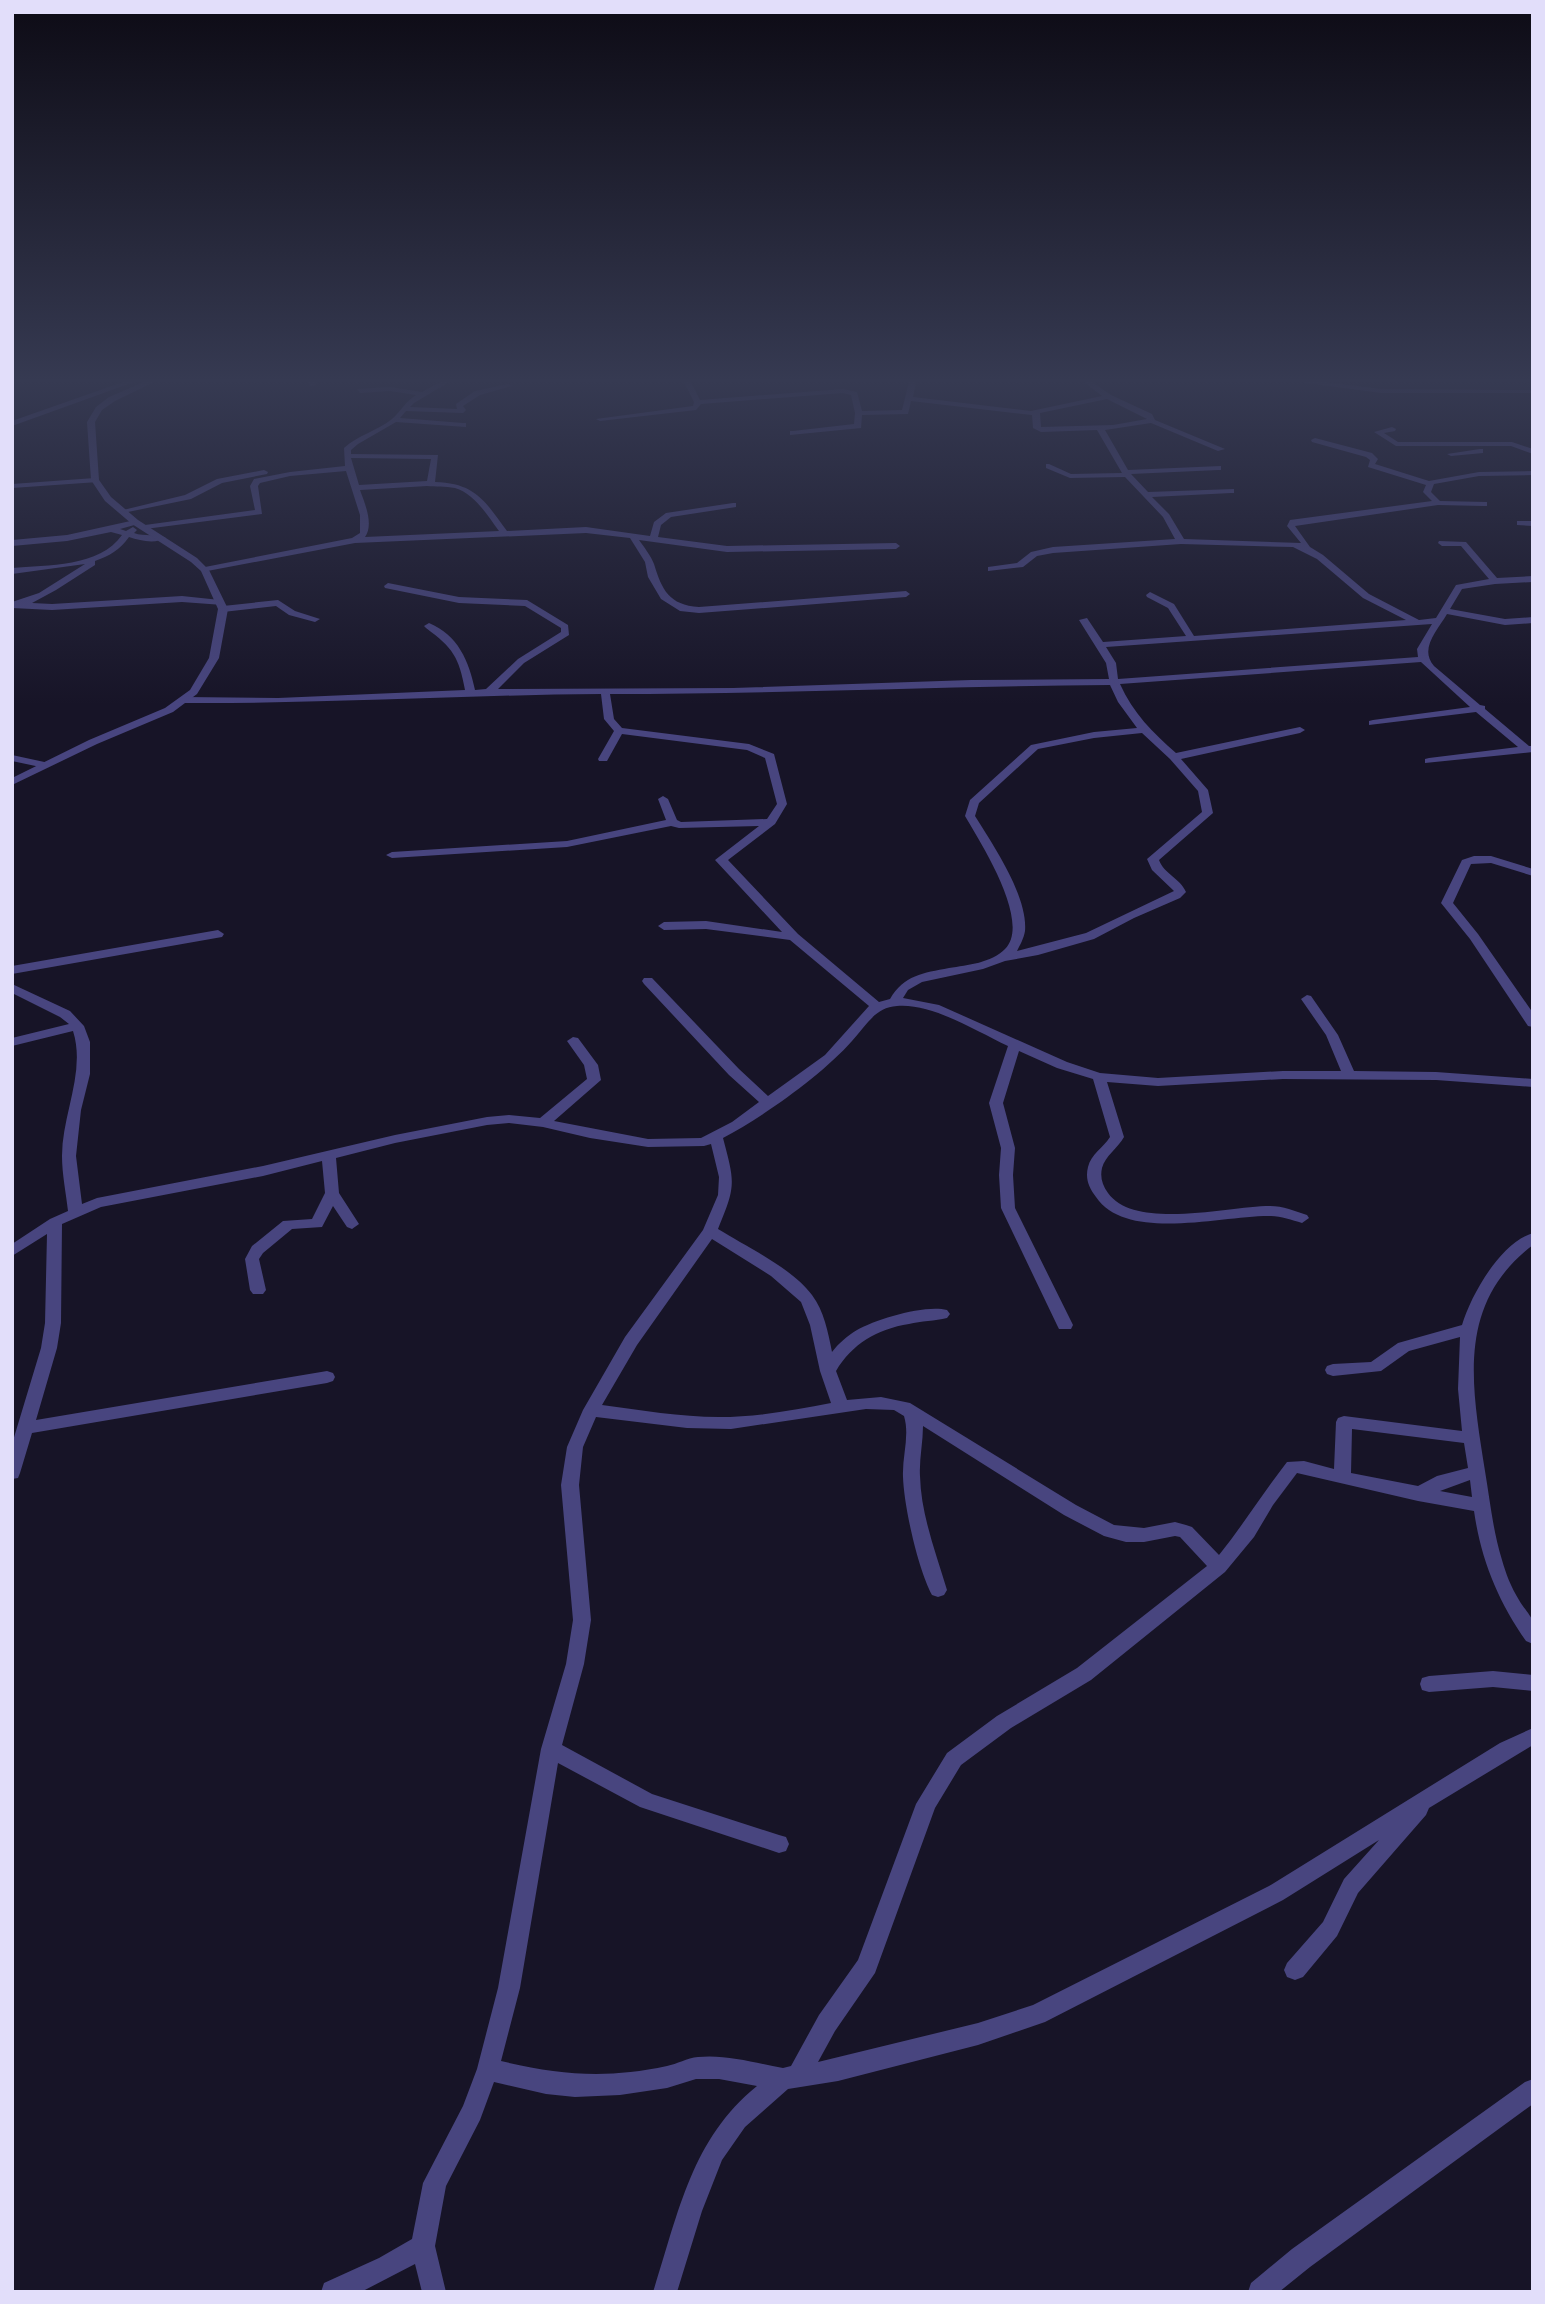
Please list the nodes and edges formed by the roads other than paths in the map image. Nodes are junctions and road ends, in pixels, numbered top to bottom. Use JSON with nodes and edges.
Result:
{"nodes":[{"id":1,"x":102,"y":490,"type":"edge"},
{"id":2,"x":203,"y":490,"type":"edge"},
{"id":3,"x":255,"y":490,"type":"edge"},
{"id":4,"x":355,"y":490,"type":"edge"},
{"id":5,"x":465,"y":490,"type":"edge"},
{"id":6,"x":1141,"y":490,"type":"edge"},
{"id":7,"x":1429,"y":490,"type":"edge"},
{"id":8,"x":1231,"y":491,"type":"dead end"},
{"id":9,"x":1145,"y":495,"type":"junction"},
{"id":10,"x":1438,"y":503,"type":"junction"},
{"id":11,"x":1484,"y":504,"type":"dead end"},
{"id":12,"x":733,"y":505,"type":"dead end"},
{"id":13,"x":122,"y":511,"type":"junction"},
{"id":14,"x":1520,"y":523,"type":"dead end"},
{"id":15,"x":140,"y":524,"type":"junction"},
{"id":16,"x":1533,"y":524,"type":"edge"},
{"id":17,"x":111,"y":529,"type":"junction"},
{"id":18,"x":127,"y":534,"type":"junction"},
{"id":19,"x":506,"y":535,"type":"junction"},
{"id":20,"x":162,"y":538,"type":"junction"},
{"id":21,"x":634,"y":538,"type":"junction"},
{"id":22,"x":653,"y":539,"type":"junction"},
{"id":23,"x":355,"y":540,"type":"junction"},
{"id":24,"x":1181,"y":541,"type":"junction"},
{"id":25,"x":12,"y":543,"type":"edge"},
{"id":26,"x":1442,"y":543,"type":"dead end"},
{"id":27,"x":896,"y":546,"type":"dead end"},
{"id":28,"x":1307,"y":546,"type":"junction"},
{"id":29,"x":106,"y":555,"type":"junction"},
{"id":30,"x":992,"y":569,"type":"dead end"},
{"id":31,"x":205,"y":570,"type":"junction"},
{"id":32,"x":12,"y":572,"type":"edge"},
{"id":33,"x":1533,"y":579,"type":"edge"},
{"id":34,"x":1495,"y":580,"type":"junction"},
{"id":35,"x":388,"y":586,"type":"dead end"},
{"id":36,"x":906,"y":594,"type":"dead end"},
{"id":37,"x":1150,"y":595,"type":"dead end"},
{"id":38,"x":17,"y":605,"type":"edge"},
{"id":39,"x":221,"y":606,"type":"junction"},
{"id":40,"x":1445,"y":611,"type":"junction"},
{"id":41,"x":315,"y":620,"type":"dead end"},
{"id":42,"x":1084,"y":620,"type":"dead end"},
{"id":43,"x":1533,"y":620,"type":"edge"},
{"id":44,"x":1437,"y":621,"type":"junction"},
{"id":45,"x":1417,"y":622,"type":"junction"},
{"id":46,"x":429,"y":626,"type":"dead end"},
{"id":47,"x":1192,"y":639,"type":"junction"},
{"id":48,"x":1101,"y":645,"type":"junction"},
{"id":49,"x":1423,"y":659,"type":"junction"},
{"id":50,"x":1114,"y":682,"type":"junction"},
{"id":51,"x":605,"y":691,"type":"junction"},
{"id":52,"x":489,"y":692,"type":"junction"},
{"id":53,"x":471,"y":693,"type":"junction"},
{"id":54,"x":184,"y":700,"type":"junction"},
{"id":55,"x":1481,"y":708,"type":"junction"},
{"id":56,"x":1373,"y":723,"type":"dead end"},
{"id":57,"x":1144,"y":730,"type":"junction"},
{"id":58,"x":1300,"y":730,"type":"dead end"},
{"id":59,"x":619,"y":731,"type":"junction"},
{"id":60,"x":1529,"y":749,"type":"edge"},
{"id":61,"x":1174,"y":757,"type":"junction"},
{"id":62,"x":12,"y":758,"type":"edge"},
{"id":63,"x":603,"y":759,"type":"dead end"},
{"id":64,"x":1429,"y":761,"type":"dead end"},
{"id":65,"x":45,"y":765,"type":"junction"},
{"id":66,"x":12,"y":782,"type":"edge"},
{"id":67,"x":663,"y":799,"type":"dead end"},
{"id":68,"x":672,"y":822,"type":"junction"},
{"id":69,"x":771,"y":822,"type":"junction"},
{"id":70,"x":391,"y":855,"type":"dead end"},
{"id":71,"x":1533,"y":873,"type":"edge"},
{"id":72,"x":664,"y":926,"type":"dead end"},
{"id":73,"x":218,"y":934,"type":"dead end"},
{"id":74,"x":794,"y":937,"type":"junction"},
{"id":75,"x":1004,"y":957,"type":"junction"},
{"id":76,"x":12,"y":970,"type":"edge"},
{"id":77,"x":649,"y":981,"type":"dead end"},
{"id":78,"x":12,"y":988,"type":"edge"},
{"id":79,"x":1307,"y":999,"type":"dead end"},
{"id":80,"x":895,"y":1002,"type":"junction"},
{"id":81,"x":876,"y":1006,"type":"junction"},
{"id":82,"x":1533,"y":1023,"type":"edge"},
{"id":83,"x":78,"y":1026,"type":"junction"},
{"id":84,"x":573,"y":1041,"type":"dead end"},
{"id":85,"x":12,"y":1042,"type":"edge"},
{"id":86,"x":1015,"y":1044,"type":"junction"},
{"id":87,"x":1099,"y":1077,"type":"junction"},
{"id":88,"x":1350,"y":1077,"type":"junction"},
{"id":89,"x":1533,"y":1083,"type":"edge"},
{"id":90,"x":767,"y":1102,"type":"junction"},
{"id":91,"x":543,"y":1123,"type":"junction"},
{"id":92,"x":716,"y":1138,"type":"junction"},
{"id":93,"x":330,"y":1155,"type":"junction"},
{"id":94,"x":332,"y":1193,"type":"junction"},
{"id":95,"x":75,"y":1211,"type":"junction"},
{"id":96,"x":1302,"y":1218,"type":"dead end"},
{"id":97,"x":55,"y":1222,"type":"junction"},
{"id":98,"x":352,"y":1224,"type":"dead end"},
{"id":99,"x":710,"y":1231,"type":"junction"},
{"id":100,"x":1533,"y":1238,"type":"edge"},
{"id":101,"x":12,"y":1251,"type":"edge"},
{"id":102,"x":258,"y":1290,"type":"dead end"},
{"id":103,"x":942,"y":1314,"type":"dead end"},
{"id":104,"x":1065,"y":1325,"type":"dead end"},
{"id":105,"x":1469,"y":1329,"type":"junction"},
{"id":106,"x":1333,"y":1370,"type":"dead end"},
{"id":107,"x":828,"y":1371,"type":"junction"},
{"id":108,"x":327,"y":1377,"type":"dead end"},
{"id":109,"x":841,"y":1407,"type":"junction"},
{"id":110,"x":591,"y":1410,"type":"junction"},
{"id":111,"x":909,"y":1410,"type":"junction"},
{"id":112,"x":24,"y":1428,"type":"junction"},
{"id":113,"x":1470,"y":1438,"type":"junction"},
{"id":114,"x":1477,"y":1472,"type":"junction"},
{"id":115,"x":12,"y":1473,"type":"edge"},
{"id":116,"x":1342,"y":1478,"type":"junction"},
{"id":117,"x":1418,"y":1494,"type":"junction"},
{"id":118,"x":1480,"y":1504,"type":"junction"},
{"id":119,"x":1219,"y":1567,"type":"junction"},
{"id":120,"x":938,"y":1590,"type":"dead end"},
{"id":121,"x":1533,"y":1636,"type":"edge"},
{"id":122,"x":1533,"y":1683,"type":"edge"},
{"id":123,"x":1429,"y":1684,"type":"dead end"},
{"id":124,"x":1533,"y":1737,"type":"edge"},
{"id":125,"x":551,"y":1749,"type":"junction"},
{"id":126,"x":1427,"y":1800,"type":"junction"},
{"id":127,"x":779,"y":1844,"type":"dead end"},
{"id":128,"x":1295,"y":1970,"type":"dead end"},
{"id":129,"x":488,"y":2069,"type":"junction"},
{"id":130,"x":790,"y":2077,"type":"junction"},
{"id":131,"x":1533,"y":2090,"type":"edge"},
{"id":132,"x":423,"y":2245,"type":"junction"},
{"id":133,"x":333,"y":2292,"type":"edge"},
{"id":134,"x":433,"y":2292,"type":"edge"},
{"id":135,"x":665,"y":2292,"type":"edge"},
{"id":136,"x":1260,"y":2292,"type":"edge"}],
"edges":[{"from":1,"to":13,"type":"street"},
{"from":2,"to":13,"type":"street"},
{"from":3,"to":15,"type":"street"},
{"from":4,"to":23,"type":"street"},
{"from":5,"to":19,"type":"street"},
{"from":6,"to":9,"type":"street"},
{"from":7,"to":10,"type":"street"},
{"from":8,"to":9,"type":"street"},
{"from":9,"to":24,"type":"street"},
{"from":10,"to":11,"type":"street"},
{"from":10,"to":28,"type":"street"},
{"from":12,"to":22,"type":"street"},
{"from":13,"to":15,"type":"street"},
{"from":14,"to":16,"type":"street"},
{"from":15,"to":17,"type":"street"},
{"from":15,"to":18,"type":"street"},
{"from":15,"to":20,"type":"street"},
{"from":17,"to":18,"type":"street"},
{"from":17,"to":25,"type":"street"},
{"from":18,"to":20,"type":"street"},
{"from":18,"to":29,"type":"street"},
{"from":19,"to":21,"type":"street"},
{"from":19,"to":23,"type":"street"},
{"from":20,"to":31,"type":"street"},
{"from":21,"to":22,"type":"street"},
{"from":21,"to":36,"type":"street"},
{"from":22,"to":27,"type":"street"},
{"from":23,"to":31,"type":"street"},
{"from":24,"to":28,"type":"street"},
{"from":24,"to":30,"type":"street"},
{"from":26,"to":34,"type":"street"},
{"from":28,"to":45,"type":"street"},
{"from":29,"to":32,"type":"street"},
{"from":29,"to":38,"type":"street"},
{"from":31,"to":39,"type":"street"},
{"from":33,"to":34,"type":"street"},
{"from":34,"to":40,"type":"street"},
{"from":35,"to":52,"type":"street"},
{"from":37,"to":47,"type":"street"},
{"from":38,"to":39,"type":"street"},
{"from":39,"to":41,"type":"street"},
{"from":39,"to":54,"type":"street"},
{"from":40,"to":43,"type":"street"},
{"from":40,"to":44,"type":"street"},
{"from":42,"to":48,"type":"street"},
{"from":44,"to":45,"type":"street"},
{"from":44,"to":49,"type":"street"},
{"from":45,"to":47,"type":"street"},
{"from":46,"to":53,"type":"street"},
{"from":47,"to":48,"type":"street"},
{"from":48,"to":50,"type":"street"},
{"from":49,"to":50,"type":"street"},
{"from":49,"to":55,"type":"street"},
{"from":50,"to":51,"type":"street"},
{"from":50,"to":57,"type":"street"},
{"from":51,"to":52,"type":"street"},
{"from":51,"to":59,"type":"street"},
{"from":52,"to":53,"type":"street"},
{"from":53,"to":54,"type":"street"},
{"from":54,"to":65,"type":"street"},
{"from":55,"to":56,"type":"street"},
{"from":55,"to":60,"type":"street"},
{"from":57,"to":61,"type":"street"},
{"from":57,"to":75,"type":"street"},
{"from":58,"to":61,"type":"street"},
{"from":59,"to":63,"type":"street"},
{"from":59,"to":69,"type":"street"},
{"from":60,"to":64,"type":"street"},
{"from":61,"to":75,"type":"street"},
{"from":62,"to":65,"type":"street"},
{"from":65,"to":66,"type":"street"},
{"from":67,"to":68,"type":"street"},
{"from":68,"to":69,"type":"street"},
{"from":68,"to":70,"type":"street"},
{"from":69,"to":74,"type":"street"},
{"from":71,"to":82,"type":"street"},
{"from":72,"to":74,"type":"street"},
{"from":73,"to":76,"type":"street"},
{"from":74,"to":81,"type":"street"},
{"from":75,"to":80,"type":"street"},
{"from":77,"to":90,"type":"street"},
{"from":78,"to":83,"type":"street"},
{"from":79,"to":88,"type":"street"},
{"from":80,"to":81,"type":"street"},
{"from":80,"to":86,"type":"street"},
{"from":81,"to":90,"type":"street"},
{"from":83,"to":85,"type":"street"},
{"from":83,"to":95,"type":"street"},
{"from":84,"to":91,"type":"street"},
{"from":86,"to":87,"type":"street"},
{"from":86,"to":104,"type":"street"},
{"from":87,"to":88,"type":"street"},
{"from":87,"to":96,"type":"street"},
{"from":88,"to":89,"type":"street"},
{"from":90,"to":92,"type":"street"},
{"from":91,"to":92,"type":"street"},
{"from":91,"to":93,"type":"street"},
{"from":92,"to":99,"type":"street"},
{"from":93,"to":94,"type":"street"},
{"from":93,"to":95,"type":"street"},
{"from":94,"to":98,"type":"street"},
{"from":94,"to":102,"type":"street"},
{"from":95,"to":97,"type":"street"},
{"from":97,"to":101,"type":"street"},
{"from":97,"to":112,"type":"street"},
{"from":99,"to":107,"type":"street"},
{"from":99,"to":110,"type":"street"},
{"from":100,"to":105,"type":"street"},
{"from":103,"to":107,"type":"street"},
{"from":105,"to":106,"type":"street"},
{"from":105,"to":113,"type":"street"},
{"from":107,"to":109,"type":"street"},
{"from":108,"to":112,"type":"street"},
{"from":109,"to":110,"type":"street"},
{"from":109,"to":111,"type":"street"},
{"from":110,"to":125,"type":"street"},
{"from":111,"to":119,"type":"street"},
{"from":111,"to":120,"type":"street"},
{"from":112,"to":115,"type":"street"},
{"from":113,"to":114,"type":"street"},
{"from":113,"to":116,"type":"street"},
{"from":114,"to":117,"type":"street"},
{"from":114,"to":118,"type":"street"},
{"from":116,"to":117,"type":"street"},
{"from":116,"to":119,"type":"street"},
{"from":117,"to":118,"type":"street"},
{"from":118,"to":121,"type":"street"},
{"from":119,"to":130,"type":"street"},
{"from":122,"to":123,"type":"street"},
{"from":124,"to":126,"type":"street"},
{"from":125,"to":127,"type":"street"},
{"from":125,"to":129,"type":"street"},
{"from":126,"to":128,"type":"street"},
{"from":126,"to":130,"type":"street"},
{"from":129,"to":130,"type":"street"},
{"from":129,"to":132,"type":"street"},
{"from":130,"to":135,"type":"street"},
{"from":131,"to":136,"type":"street"},
{"from":132,"to":133,"type":"street"},
{"from":132,"to":134,"type":"street"}]}
